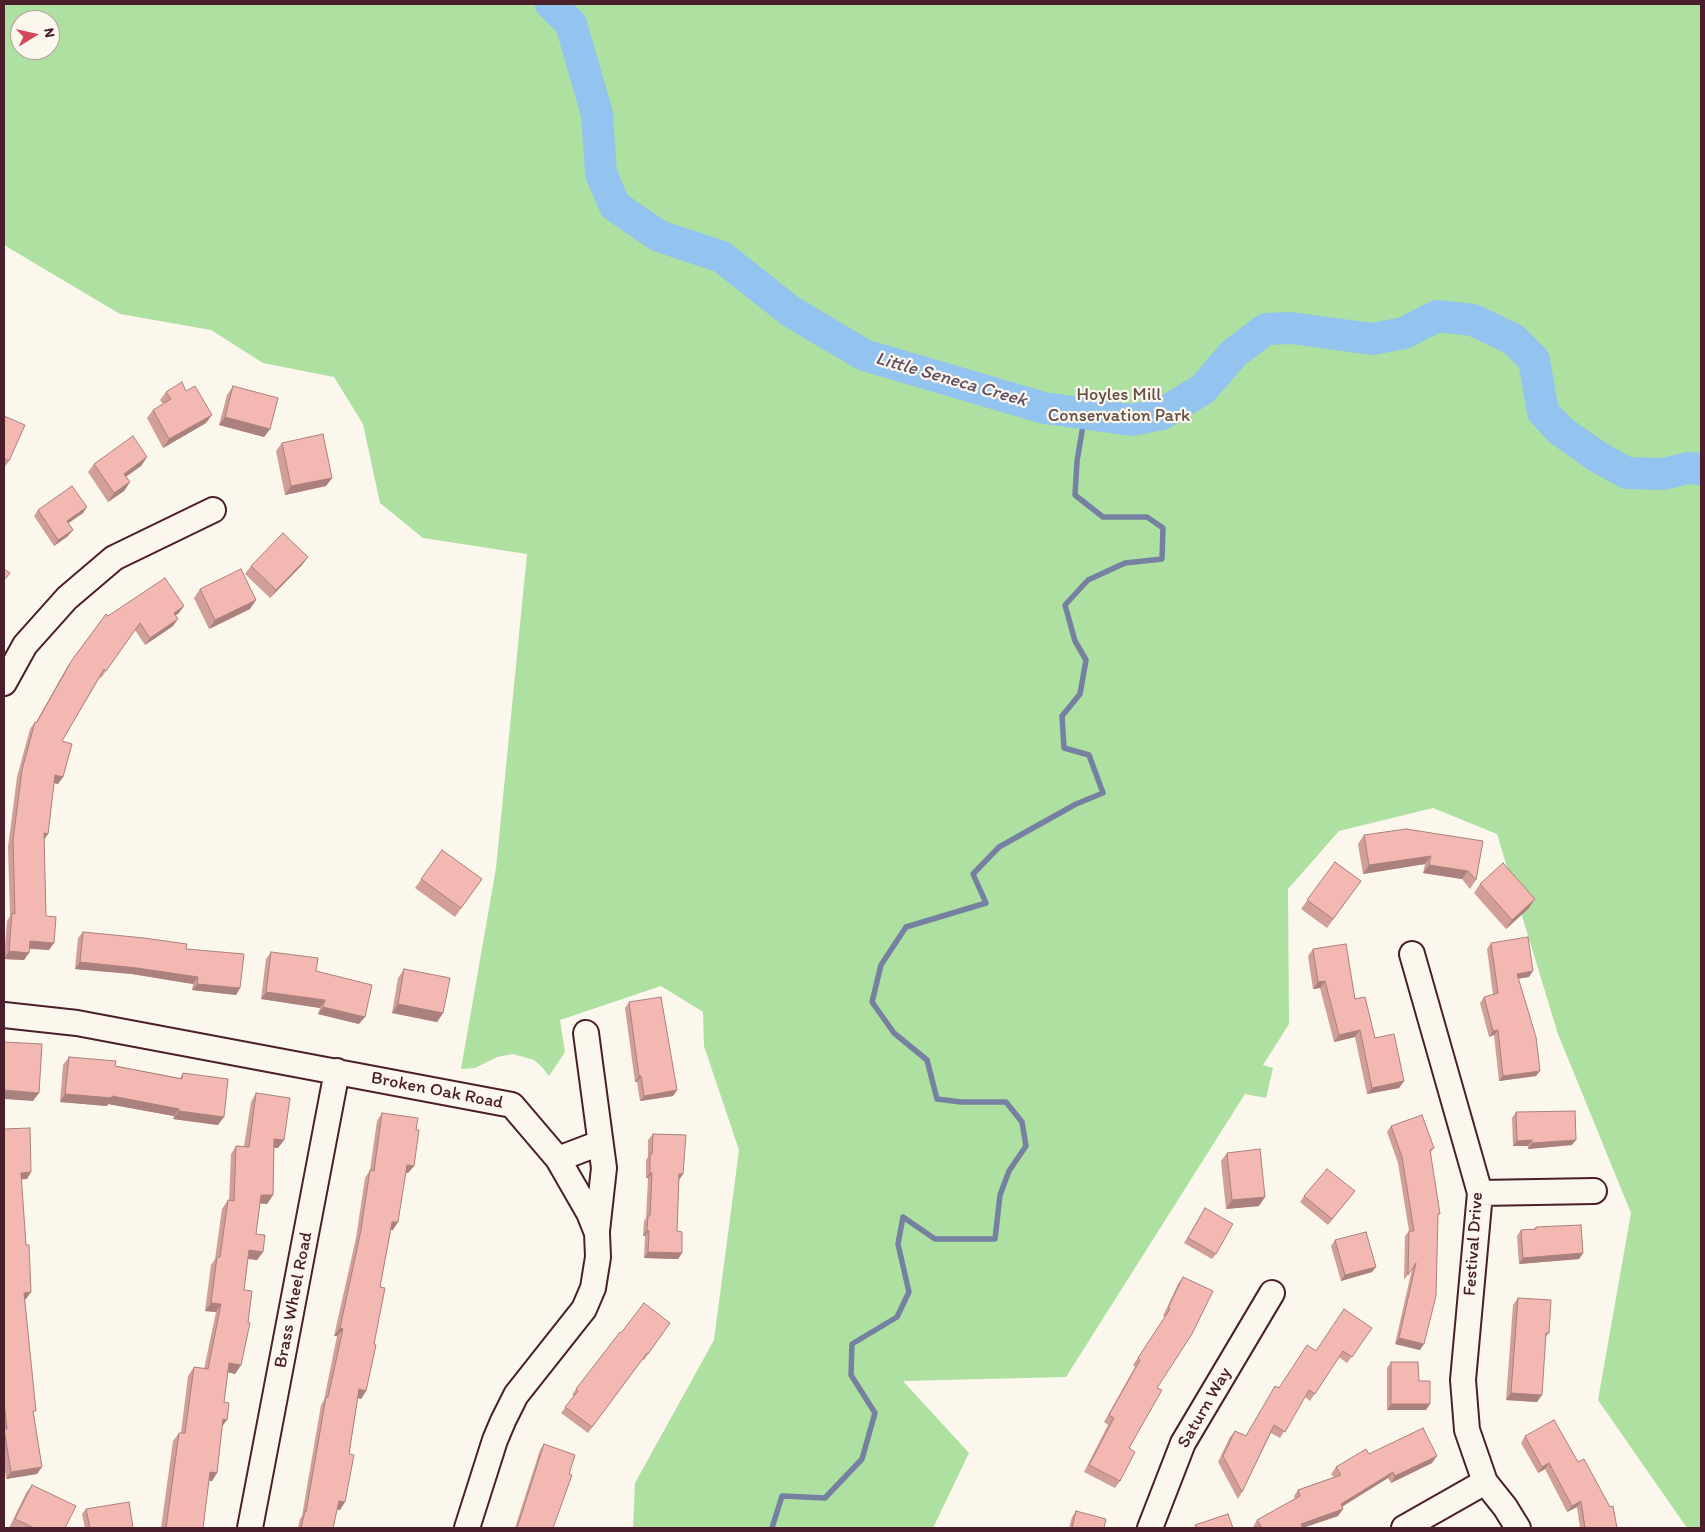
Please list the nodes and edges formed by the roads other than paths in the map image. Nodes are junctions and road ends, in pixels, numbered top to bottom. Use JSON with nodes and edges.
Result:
{"nodes":[{"id":1,"x":213,"y":510,"type":"dead end"},
{"id":2,"x":4,"y":682,"type":"edge"},
{"id":3,"x":1412,"y":954,"type":"dead end"},
{"id":4,"x":4,"y":1015,"type":"edge"},
{"id":5,"x":586,"y":1033,"type":"dead end"},
{"id":6,"x":337,"y":1071,"type":"junction"},
{"id":7,"x":600,"y":1143,"type":"junction"},
{"id":8,"x":558,"y":1159,"type":"junction"},
{"id":9,"x":1594,"y":1191,"type":"dead end"},
{"id":10,"x":1480,"y":1193,"type":"junction"},
{"id":11,"x":597,"y":1233,"type":"junction"},
{"id":12,"x":1272,"y":1293,"type":"dead end"},
{"id":13,"x":1485,"y":1482,"type":"junction"},
{"id":14,"x":250,"y":1528,"type":"edge"},
{"id":15,"x":467,"y":1528,"type":"edge"},
{"id":16,"x":1150,"y":1528,"type":"edge"},
{"id":17,"x":1404,"y":1528,"type":"edge"},
{"id":18,"x":1518,"y":1528,"type":"edge"}],
"edges":[{"from":1,"to":2,"type":"street"},
{"from":3,"to":10,"type":"street","name":"Festival Drive"},
{"from":4,"to":6,"type":"street","name":"Broken Oak Road"},
{"from":5,"to":7,"type":"street"},
{"from":6,"to":8,"type":"street","name":"Broken Oak Road"},
{"from":6,"to":14,"type":"street","name":"Brass Wheel Road"},
{"from":7,"to":8,"type":"street"},
{"from":7,"to":11,"type":"street"},
{"from":8,"to":11,"type":"street","name":"Broken Oak Road"},
{"from":9,"to":10,"type":"street"},
{"from":10,"to":13,"type":"street","name":"Festival Drive"},
{"from":11,"to":15,"type":"street","name":"Broken Oak Road"},
{"from":12,"to":16,"type":"street","name":"Saturn Way"},
{"from":13,"to":17,"type":"street"},
{"from":13,"to":18,"type":"street","name":"Festival Drive"}]}
